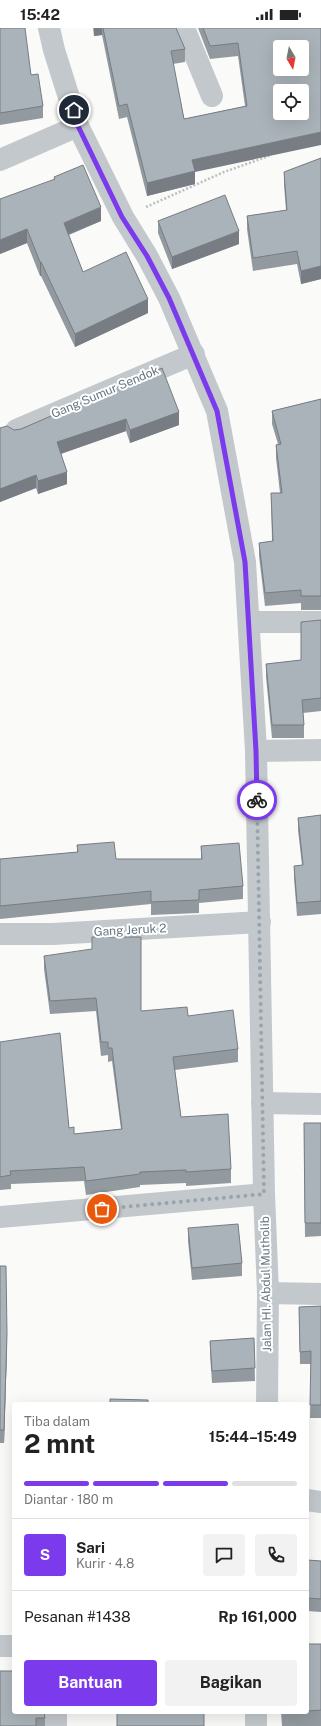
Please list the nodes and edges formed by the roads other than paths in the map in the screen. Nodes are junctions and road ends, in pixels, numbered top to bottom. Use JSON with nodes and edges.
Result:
{"nodes":[{"id":1,"x":49,"y":28,"type":"edge"},
{"id":2,"x":184,"y":28,"type":"edge"},
{"id":3,"x":212,"y":96,"type":"dead end"},
{"id":4,"x":78,"y":126,"type":"junction"},
{"id":5,"x":0,"y":160,"type":"edge"},
{"id":6,"x":194,"y":354,"type":"junction"},
{"id":7,"x":16,"y":430,"type":"edge"},
{"id":8,"x":249,"y":622,"type":"junction"},
{"id":9,"x":321,"y":622,"type":"edge"},
{"id":10,"x":321,"y":750,"type":"edge"},
{"id":11,"x":256,"y":751,"type":"junction"},
{"id":12,"x":260,"y":922,"type":"junction"},
{"id":13,"x":0,"y":934,"type":"edge"},
{"id":14,"x":262,"y":1103,"type":"junction"},
{"id":15,"x":321,"y":1104,"type":"edge"},
{"id":16,"x":264,"y":1194,"type":"junction"},
{"id":17,"x":0,"y":1217,"type":"edge"},
{"id":18,"x":268,"y":1293,"type":"junction"},
{"id":19,"x":321,"y":1294,"type":"edge"},
{"id":20,"x":267,"y":1402,"type":"edge"},
{"id":21,"x":309,"y":1500,"type":"edge"},
{"id":22,"x":321,"y":1502,"type":"edge"},
{"id":23,"x":0,"y":1646,"type":"edge"},
{"id":24,"x":12,"y":1646,"type":"edge"},
{"id":25,"x":56,"y":1714,"type":"edge"},
{"id":26,"x":256,"y":1714,"type":"edge"},
{"id":27,"x":56,"y":1726,"type":"edge"},
{"id":28,"x":256,"y":1726,"type":"edge"}],
"edges":[{"from":1,"to":4,"type":"street","name":"Jalan HI. Abdul Mutholib"},
{"from":2,"to":3,"type":"street"},
{"from":4,"to":5,"type":"street"},
{"from":4,"to":6,"type":"street","name":"Jalan HI. Abdul Mutholib"},
{"from":6,"to":7,"type":"street","name":"Gang Sumur Sendok"},
{"from":6,"to":8,"type":"street","name":"Jalan HI. Abdul Mutholib"},
{"from":8,"to":9,"type":"street"},
{"from":8,"to":11,"type":"street","name":"Jalan HI. Abdul Mutholib"},
{"from":10,"to":11,"type":"street"},
{"from":11,"to":12,"type":"street","name":"Jalan HI. Abdul Mutholib"},
{"from":12,"to":13,"type":"street","name":"Gang Jeruk 2"},
{"from":12,"to":14,"type":"street","name":"Jalan HI. Abdul Mutholib"},
{"from":14,"to":15,"type":"street"},
{"from":14,"to":16,"type":"street","name":"Jalan HI. Abdul Mutholib"},
{"from":16,"to":17,"type":"street"},
{"from":16,"to":18,"type":"street","name":"Jalan HI. Abdul Mutholib"},
{"from":18,"to":19,"type":"street"},
{"from":18,"to":20,"type":"street","name":"Jalan HI. Abdul Mutholib"},
{"from":21,"to":22,"type":"street"},
{"from":23,"to":24,"type":"street"},
{"from":25,"to":27,"type":"street"},
{"from":26,"to":28,"type":"street"}]}
